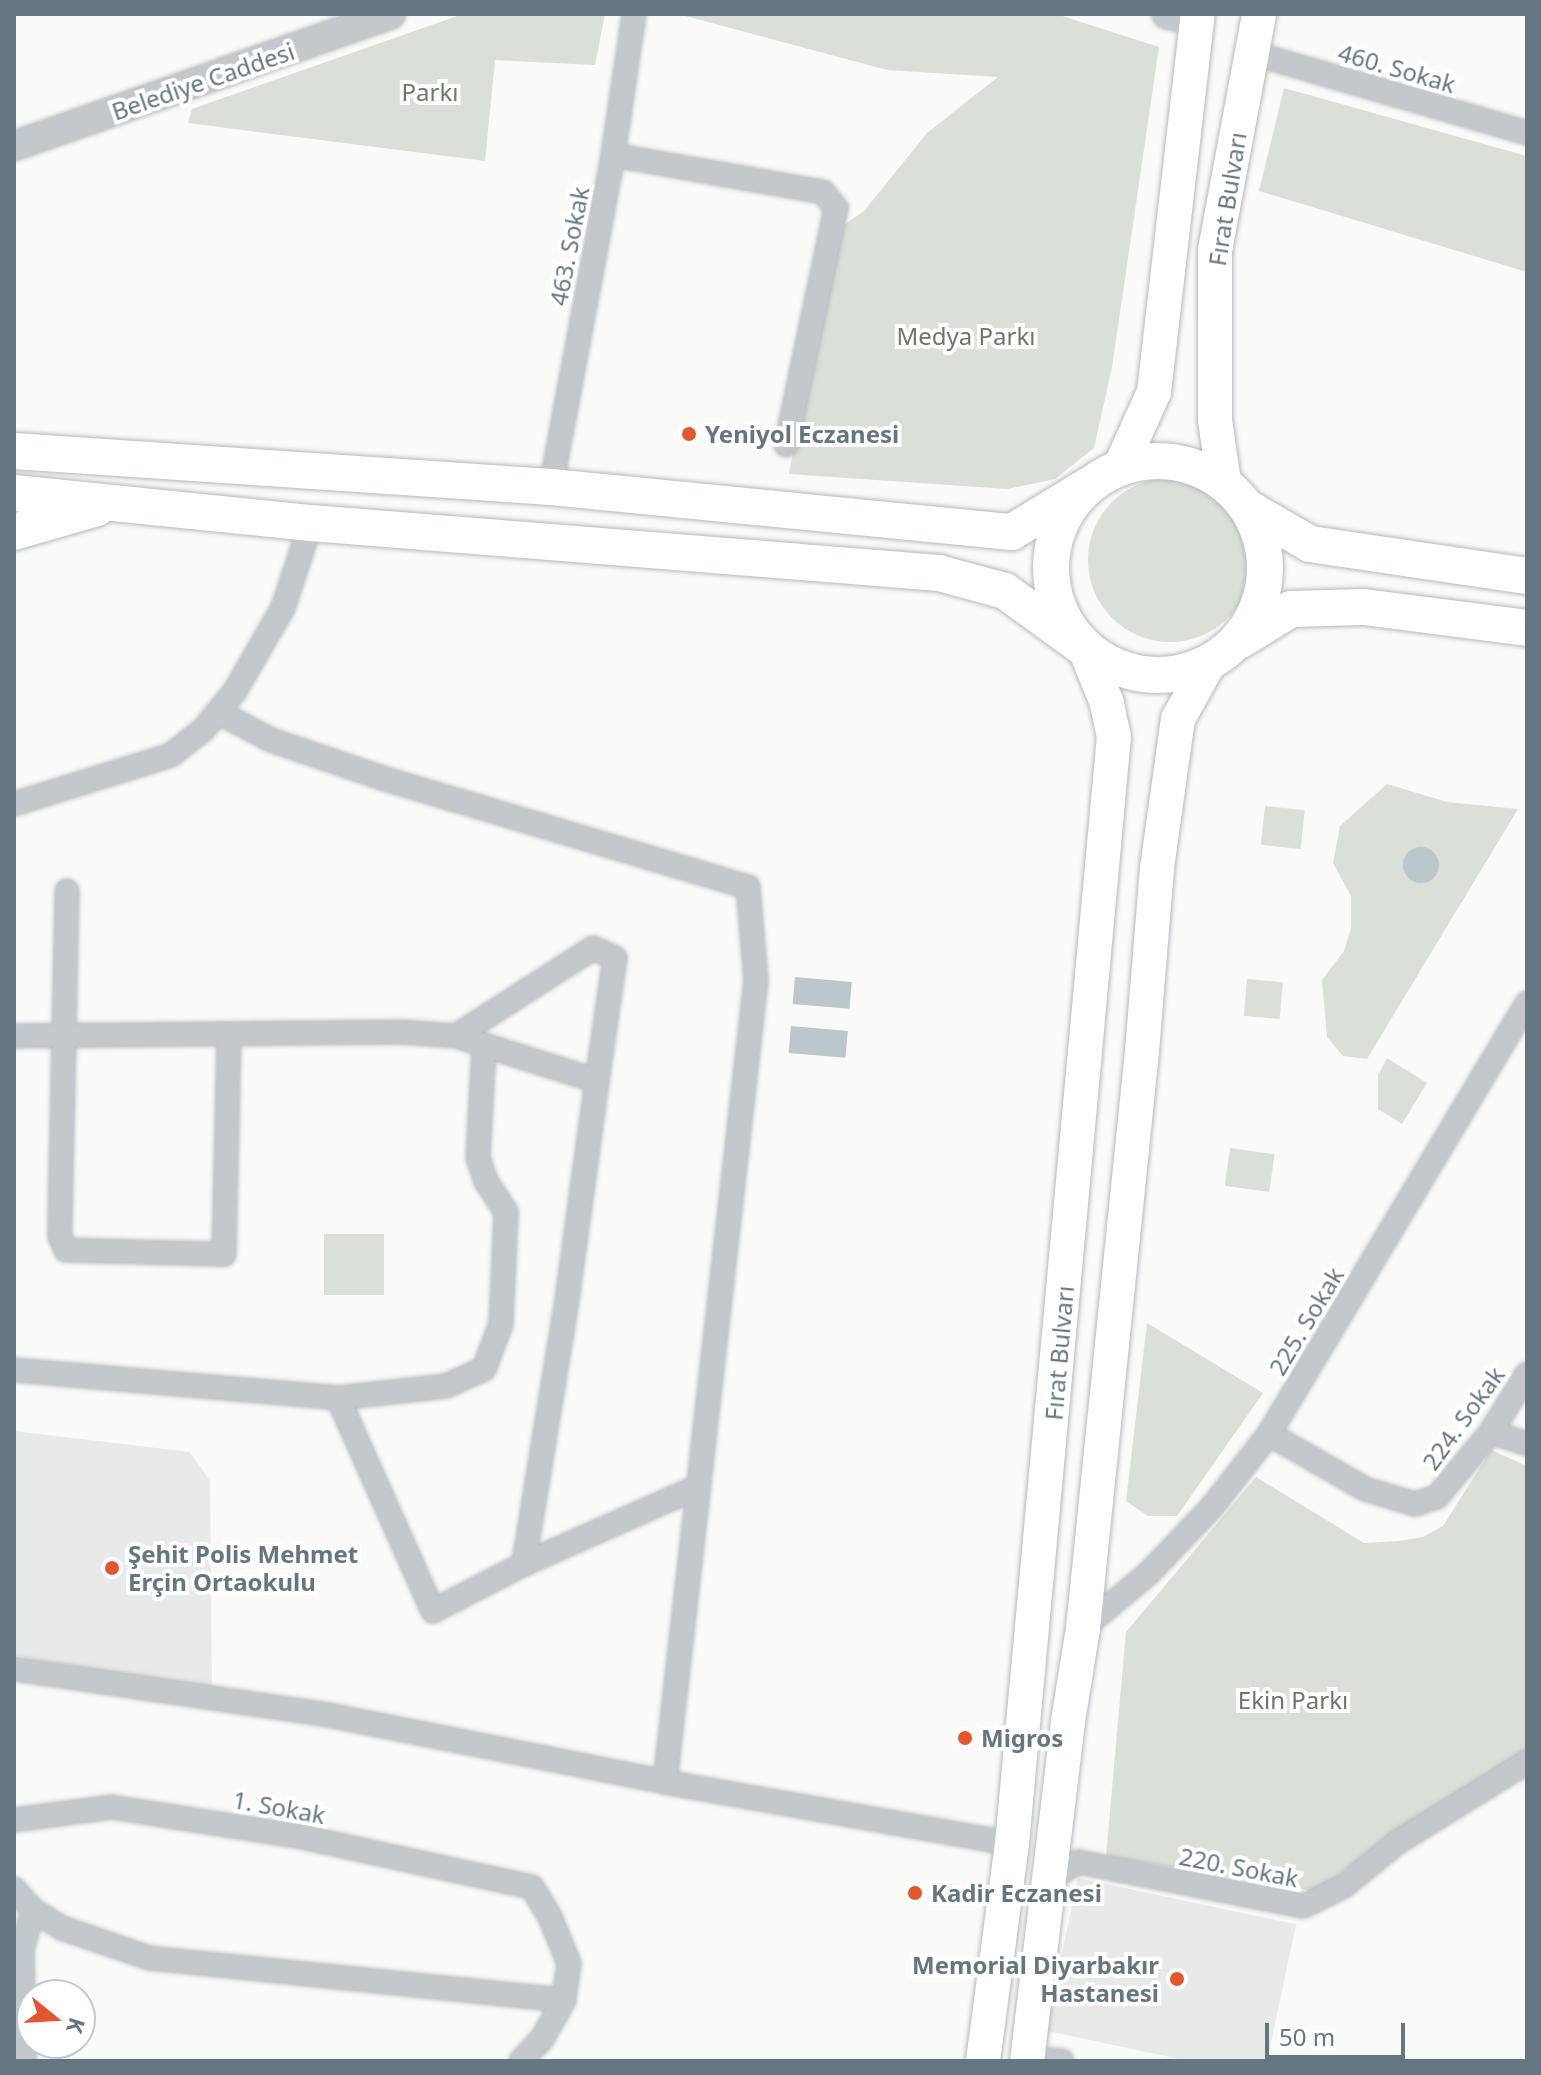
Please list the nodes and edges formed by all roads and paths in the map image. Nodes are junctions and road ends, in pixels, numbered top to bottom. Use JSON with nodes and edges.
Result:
{"nodes":[{"id":1,"x":391,"y":14,"type":"edge"},
{"id":2,"x":634,"y":14,"type":"edge"},
{"id":3,"x":1259,"y":14,"type":"edge"},
{"id":4,"x":1187,"y":16,"type":"edge"},
{"id":5,"x":1252,"y":53,"type":"junction"},
{"id":6,"x":1527,"y":133,"type":"edge"},
{"id":7,"x":14,"y":146,"type":"edge"},
{"id":8,"x":613,"y":155,"type":"junction"},
{"id":9,"x":14,"y":428,"type":"edge"},
{"id":10,"x":786,"y":445,"type":"dead end"},
{"id":11,"x":14,"y":451,"type":"edge"},
{"id":12,"x":110,"y":458,"type":"junction"},
{"id":13,"x":1120,"y":467,"type":"junction"},
{"id":14,"x":1224,"y":482,"type":"junction"},
{"id":15,"x":1089,"y":485,"type":"junction"},
{"id":16,"x":551,"y":487,"type":"junction"},
{"id":17,"x":14,"y":493,"type":"edge"},
{"id":18,"x":119,"y":501,"type":"junction"},
{"id":19,"x":1248,"y":508,"type":"junction"},
{"id":20,"x":311,"y":523,"type":"junction"},
{"id":21,"x":14,"y":532,"type":"edge"},
{"id":22,"x":1527,"y":576,"type":"edge"},
{"id":23,"x":1527,"y":628,"type":"edge"},
{"id":24,"x":1237,"y":643,"type":"junction"},
{"id":25,"x":1085,"y":649,"type":"junction"},
{"id":26,"x":1208,"y":665,"type":"junction"},
{"id":27,"x":218,"y":712,"type":"junction"},
{"id":28,"x":14,"y":804,"type":"edge"},
{"id":29,"x":67,"y":891,"type":"dead end"},
{"id":30,"x":1527,"y":1003,"type":"edge"},
{"id":31,"x":66,"y":1034,"type":"junction"},
{"id":32,"x":229,"y":1034,"type":"junction"},
{"id":33,"x":14,"y":1036,"type":"edge"},
{"id":34,"x":456,"y":1036,"type":"junction"},
{"id":35,"x":484,"y":1047,"type":"junction"},
{"id":36,"x":597,"y":1081,"type":"junction"},
{"id":37,"x":14,"y":1370,"type":"edge"},
{"id":38,"x":1527,"y":1374,"type":"edge"},
{"id":39,"x":338,"y":1398,"type":"junction"},
{"id":40,"x":1491,"y":1432,"type":"junction"},
{"id":41,"x":1269,"y":1434,"type":"junction"},
{"id":42,"x":1527,"y":1444,"type":"edge"},
{"id":43,"x":698,"y":1487,"type":"junction"},
{"id":44,"x":524,"y":1564,"type":"junction"},
{"id":45,"x":1083,"y":1628,"type":"junction"},
{"id":46,"x":14,"y":1669,"type":"edge"},
{"id":47,"x":1527,"y":1762,"type":"edge"},
{"id":48,"x":665,"y":1782,"type":"junction"},
{"id":49,"x":14,"y":1820,"type":"edge"},
{"id":50,"x":1012,"y":1844,"type":"junction"},
{"id":51,"x":1048,"y":1879,"type":"junction"},
{"id":52,"x":14,"y":1889,"type":"edge"},
{"id":53,"x":33,"y":1910,"type":"junction"},
{"id":54,"x":564,"y":2000,"type":"junction"},
{"id":55,"x":1027,"y":2059,"type":"edge"},
{"id":56,"x":24,"y":2061,"type":"edge"},
{"id":57,"x":521,"y":2061,"type":"edge"},
{"id":58,"x":983,"y":2061,"type":"edge"},
{"id":59,"x":1062,"y":2061,"type":"edge"}],
"edges":[{"from":1,"to":7,"type":"street","name":"Belediye Caddesi"},
{"from":2,"to":8,"type":"street","name":"463. Sokak"},
{"from":3,"to":5,"type":"main road","name":"Fırat Bulvarı"},
{"from":4,"to":13,"type":"main road","name":"Fırat Bulvarı"},
{"from":5,"to":6,"type":"street","name":"460. Sokak"},
{"from":5,"to":14,"type":"main road","name":"Fırat Bulvarı"},
{"from":8,"to":10,"type":"street"},
{"from":8,"to":16,"type":"street","name":"463. Sokak"},
{"from":9,"to":12,"type":"highway"},
{"from":11,"to":12,"type":"highway"},
{"from":12,"to":16,"type":"highway"},
{"from":13,"to":14,"type":"highway"},
{"from":13,"to":15,"type":"highway"},
{"from":14,"to":19,"type":"highway"},
{"from":15,"to":16,"type":"highway"},
{"from":15,"to":25,"type":"highway"},
{"from":17,"to":18,"type":"highway"},
{"from":18,"to":20,"type":"highway"},
{"from":18,"to":21,"type":"highway"},
{"from":19,"to":22,"type":"highway"},
{"from":19,"to":24,"type":"highway"},
{"from":20,"to":25,"type":"highway"},
{"from":20,"to":27,"type":"street"},
{"from":23,"to":24,"type":"highway"},
{"from":24,"to":26,"type":"highway"},
{"from":25,"to":26,"type":"highway"},
{"from":25,"to":50,"type":"main road","name":"Fırat Bulvarı"},
{"from":26,"to":45,"type":"main road"},
{"from":27,"to":28,"type":"street"},
{"from":27,"to":43,"type":"street"},
{"from":29,"to":31,"type":"street"},
{"from":30,"to":41,"type":"street","name":"225. Sokak"},
{"from":31,"to":32,"type":"street"},
{"from":31,"to":32,"type":"street"},
{"from":31,"to":33,"type":"street"},
{"from":32,"to":34,"type":"street"},
{"from":34,"to":35,"type":"street"},
{"from":34,"to":36,"type":"street"},
{"from":35,"to":36,"type":"street"},
{"from":35,"to":39,"type":"street"},
{"from":36,"to":44,"type":"street"},
{"from":37,"to":39,"type":"street"},
{"from":38,"to":40,"type":"street","name":"224. Sokak"},
{"from":39,"to":44,"type":"street"},
{"from":40,"to":41,"type":"street","name":"224. Sokak"},
{"from":40,"to":42,"type":"street"},
{"from":41,"to":45,"type":"street","name":"225. Sokak"},
{"from":43,"to":44,"type":"street"},
{"from":43,"to":48,"type":"street"},
{"from":45,"to":51,"type":"main road"},
{"from":46,"to":48,"type":"street"},
{"from":47,"to":51,"type":"street","name":"220. Sokak"},
{"from":48,"to":50,"type":"street"},
{"from":49,"to":54,"type":"street","name":"1. Sokak"},
{"from":50,"to":58,"type":"main road","name":"Fırat Bulvarı"},
{"from":51,"to":55,"type":"main road"},
{"from":52,"to":53,"type":"street"},
{"from":53,"to":54,"type":"street"},
{"from":53,"to":56,"type":"street"},
{"from":54,"to":57,"type":"street"},
{"from":55,"to":59,"type":"street"}]}
